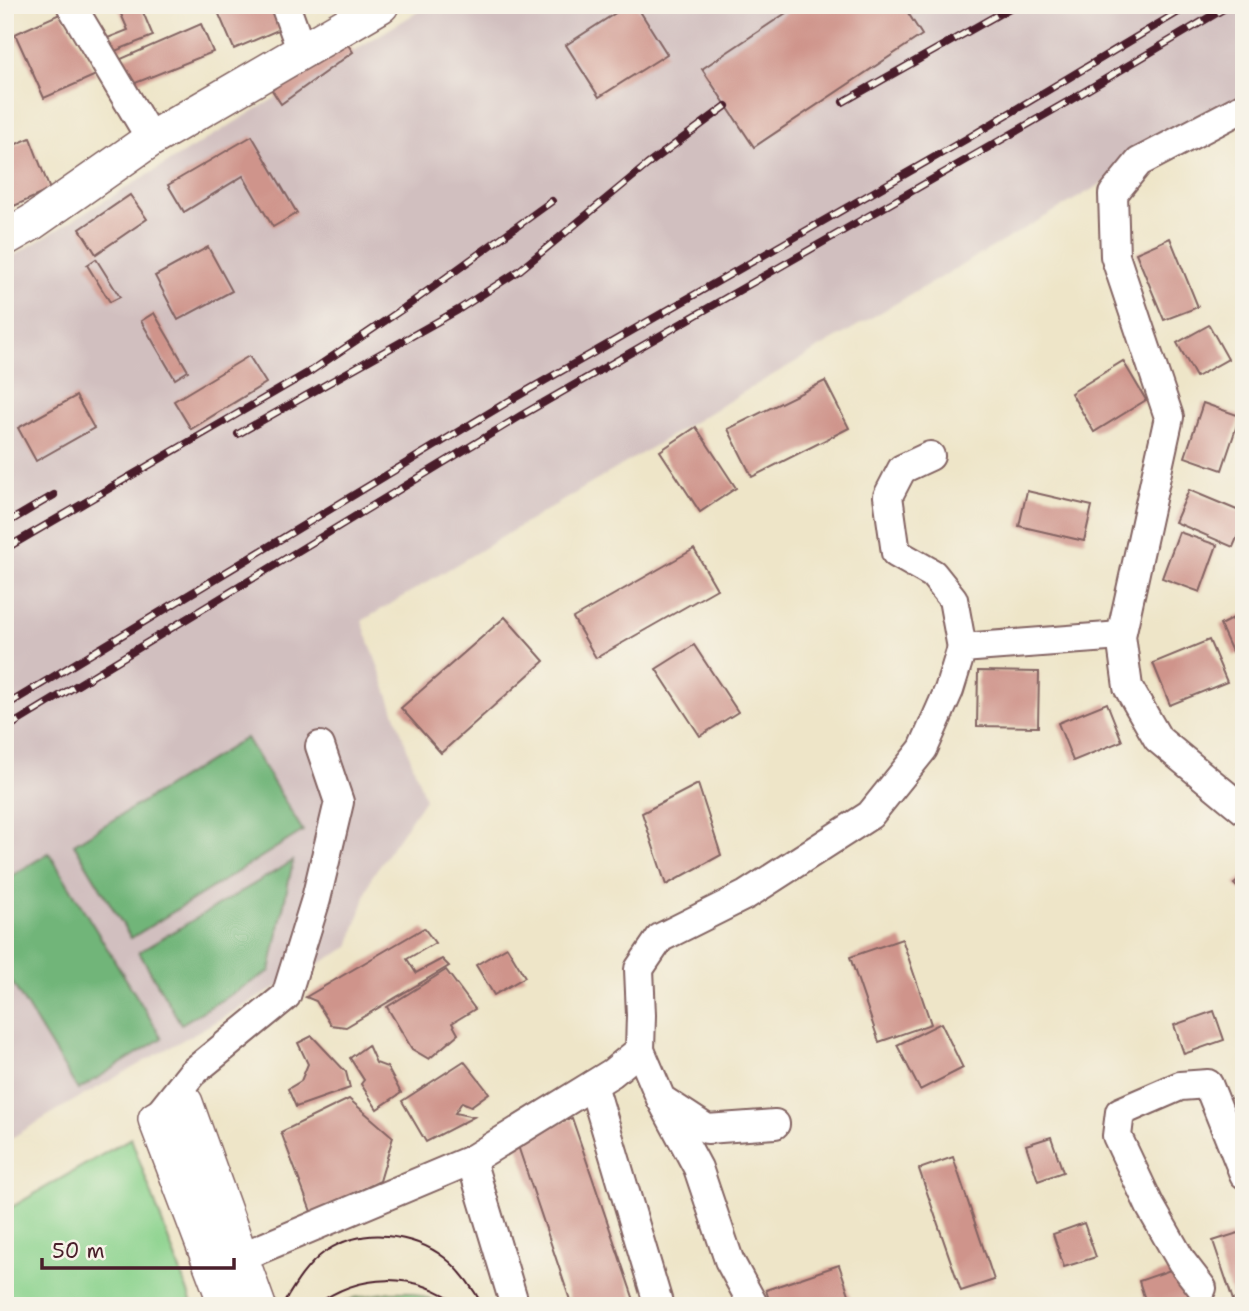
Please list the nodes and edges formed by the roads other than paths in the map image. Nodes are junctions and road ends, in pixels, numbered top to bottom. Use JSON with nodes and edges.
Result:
{"nodes":[{"id":1,"x":71,"y":5,"type":"edge"},
{"id":2,"x":285,"y":5,"type":"edge"},
{"id":3,"x":381,"y":5,"type":"edge"},
{"id":4,"x":302,"y":52,"type":"junction"},
{"id":5,"x":1244,"y":107,"type":"edge"},
{"id":6,"x":151,"y":139,"type":"junction"},
{"id":7,"x":5,"y":238,"type":"edge"},
{"id":8,"x":930,"y":456,"type":"dead end"},
{"id":9,"x":1121,"y":636,"type":"junction"},
{"id":10,"x":962,"y":648,"type":"junction"},
{"id":11,"x":320,"y":746,"type":"dead end"},
{"id":12,"x":1244,"y":810,"type":"edge"},
{"id":13,"x":640,"y":1050,"type":"junction"},
{"id":14,"x":593,"y":1084,"type":"junction"},
{"id":15,"x":661,"y":1099,"type":"junction"},
{"id":16,"x":156,"y":1119,"type":"joint"},
{"id":17,"x":775,"y":1124,"type":"dead end"},
{"id":18,"x":471,"y":1160,"type":"junction"},
{"id":19,"x":1244,"y":1174,"type":"edge"},
{"id":20,"x":227,"y":1263,"type":"junction"},
{"id":21,"x":1202,"y":1288,"type":"dead end"},
{"id":22,"x":227,"y":1306,"type":"edge"},
{"id":23,"x":258,"y":1306,"type":"edge"},
{"id":24,"x":515,"y":1306,"type":"edge"},
{"id":25,"x":659,"y":1306,"type":"edge"},
{"id":26,"x":754,"y":1306,"type":"edge"}],
"edges":[{"from":1,"to":6,"type":"street"},
{"from":2,"to":4,"type":"street"},
{"from":3,"to":4,"type":"main road"},
{"from":4,"to":6,"type":"main road"},
{"from":5,"to":9,"type":"street"},
{"from":6,"to":7,"type":"main road"},
{"from":8,"to":10,"type":"street"},
{"from":9,"to":10,"type":"street"},
{"from":9,"to":12,"type":"street"},
{"from":10,"to":13,"type":"street"},
{"from":11,"to":16,"type":"street"},
{"from":13,"to":14,"type":"street"},
{"from":13,"to":15,"type":"street"},
{"from":14,"to":18,"type":"street"},
{"from":14,"to":25,"type":"street"},
{"from":15,"to":17,"type":"street"},
{"from":15,"to":26,"type":"street"},
{"from":16,"to":20,"type":"main road"},
{"from":18,"to":20,"type":"street"},
{"from":18,"to":24,"type":"street"},
{"from":19,"to":21,"type":"street"},
{"from":20,"to":22,"type":"main road"},
{"from":20,"to":23,"type":"main road"}]}
